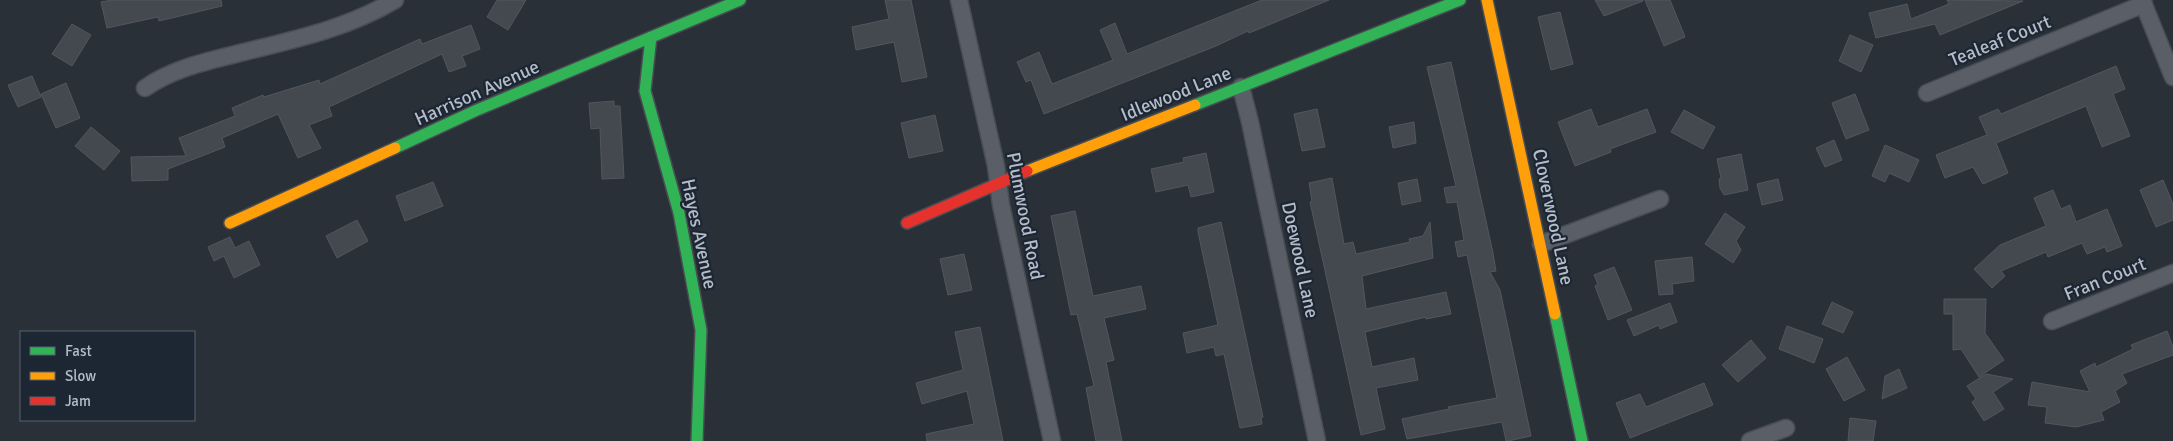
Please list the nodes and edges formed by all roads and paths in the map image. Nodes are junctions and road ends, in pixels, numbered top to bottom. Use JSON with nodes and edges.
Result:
{"nodes":[{"id":1,"x":394,"y":0,"type":"edge"},
{"id":2,"x":740,"y":0,"type":"edge"},
{"id":3,"x":959,"y":0,"type":"edge"},
{"id":4,"x":1460,"y":0,"type":"edge"},
{"id":5,"x":1487,"y":0,"type":"edge"},
{"id":6,"x":2143,"y":2,"type":"edge"},
{"id":7,"x":651,"y":37,"type":"junction"},
{"id":8,"x":2173,"y":77,"type":"edge"},
{"id":9,"x":1241,"y":87,"type":"junction"},
{"id":10,"x":145,"y":88,"type":"dead end"},
{"id":11,"x":1927,"y":93,"type":"dead end"},
{"id":12,"x":999,"y":184,"type":"junction"},
{"id":13,"x":1660,"y":199,"type":"dead end"},
{"id":14,"x":907,"y":223,"type":"dead end"},
{"id":15,"x":230,"y":224,"type":"dead end"},
{"id":16,"x":1540,"y":244,"type":"junction"},
{"id":17,"x":2173,"y":273,"type":"edge"},
{"id":18,"x":2052,"y":321,"type":"dead end"},
{"id":19,"x":1786,"y":428,"type":"dead end"},
{"id":20,"x":696,"y":441,"type":"edge"},
{"id":21,"x":1052,"y":441,"type":"edge"},
{"id":22,"x":1317,"y":441,"type":"edge"},
{"id":23,"x":1582,"y":441,"type":"edge"},
{"id":24,"x":1750,"y":441,"type":"edge"}],
"edges":[{"from":1,"to":10,"type":"street"},
{"from":2,"to":7,"type":"street","name":"Harrison Avenue"},
{"from":3,"to":12,"type":"street","name":"Plumwood Road"},
{"from":4,"to":9,"type":"street","name":"Idlewood Lane"},
{"from":5,"to":16,"type":"street","name":"Cloverwood Lane"},
{"from":6,"to":8,"type":"street"},
{"from":6,"to":11,"type":"street","name":"Tealeaf Court"},
{"from":7,"to":15,"type":"street","name":"Harrison Avenue"},
{"from":7,"to":20,"type":"street","name":"Hayes Avenue"},
{"from":9,"to":12,"type":"street","name":"Idlewood Lane"},
{"from":9,"to":22,"type":"street","name":"Doewood Lane"},
{"from":12,"to":14,"type":"street","name":"Idlewood Lane"},
{"from":12,"to":21,"type":"street","name":"Plumwood Road"},
{"from":13,"to":16,"type":"street"},
{"from":16,"to":23,"type":"street","name":"Cloverwood Lane"},
{"from":17,"to":18,"type":"street","name":"Fran Court"},
{"from":19,"to":24,"type":"street"}]}
